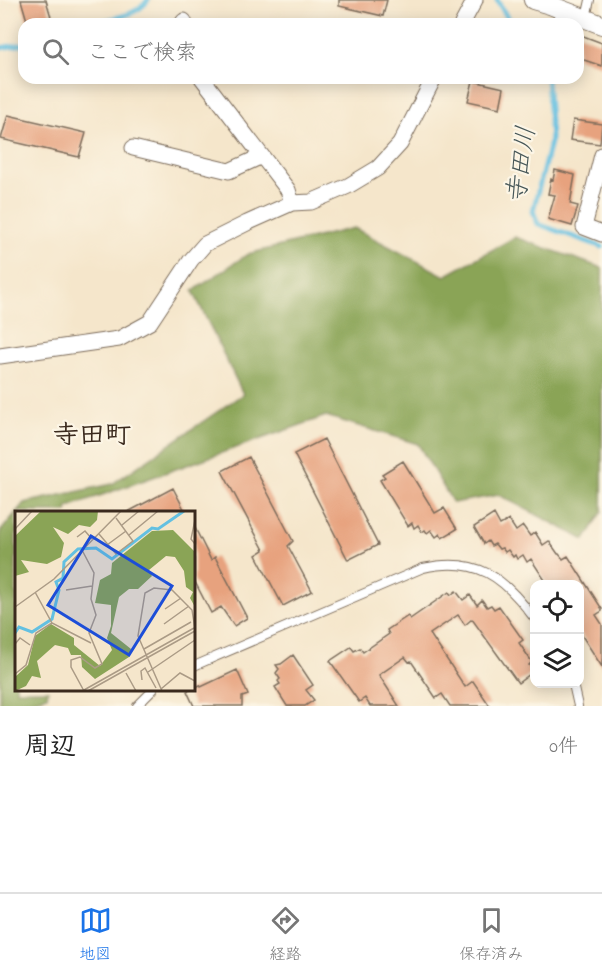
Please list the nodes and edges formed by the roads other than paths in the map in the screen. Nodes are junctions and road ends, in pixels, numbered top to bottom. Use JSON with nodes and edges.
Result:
{"nodes":[{"id":1,"x":475,"y":0,"type":"edge"},
{"id":2,"x":533,"y":0,"type":"edge"},
{"id":3,"x":593,"y":14,"type":"edge"},
{"id":4,"x":465,"y":18,"type":"edge"},
{"id":5,"x":207,"y":84,"type":"edge"},
{"id":6,"x":431,"y":84,"type":"edge"},
{"id":7,"x":133,"y":148,"type":"dead end"},
{"id":8,"x":602,"y":155,"type":"edge"},
{"id":9,"x":262,"y":156,"type":"junction"},
{"id":10,"x":292,"y":203,"type":"junction"},
{"id":11,"x":602,"y":234,"type":"edge"},
{"id":12,"x":0,"y":356,"type":"edge"},
{"id":13,"x":530,"y":613,"type":"edge"},
{"id":14,"x":195,"y":666,"type":"edge"},
{"id":15,"x":574,"y":688,"type":"edge"},
{"id":16,"x":152,"y":691,"type":"edge"},
{"id":17,"x":137,"y":706,"type":"edge"},
{"id":18,"x":578,"y":706,"type":"edge"}],
"edges":[{"from":1,"to":4,"type":"street"},
{"from":2,"to":3,"type":"street"},
{"from":5,"to":9,"type":"street"},
{"from":6,"to":10,"type":"street"},
{"from":7,"to":9,"type":"street"},
{"from":8,"to":11,"type":"street"},
{"from":9,"to":10,"type":"street"},
{"from":10,"to":12,"type":"street"},
{"from":13,"to":14,"type":"lane"},
{"from":15,"to":18,"type":"lane"},
{"from":16,"to":17,"type":"lane"}]}
